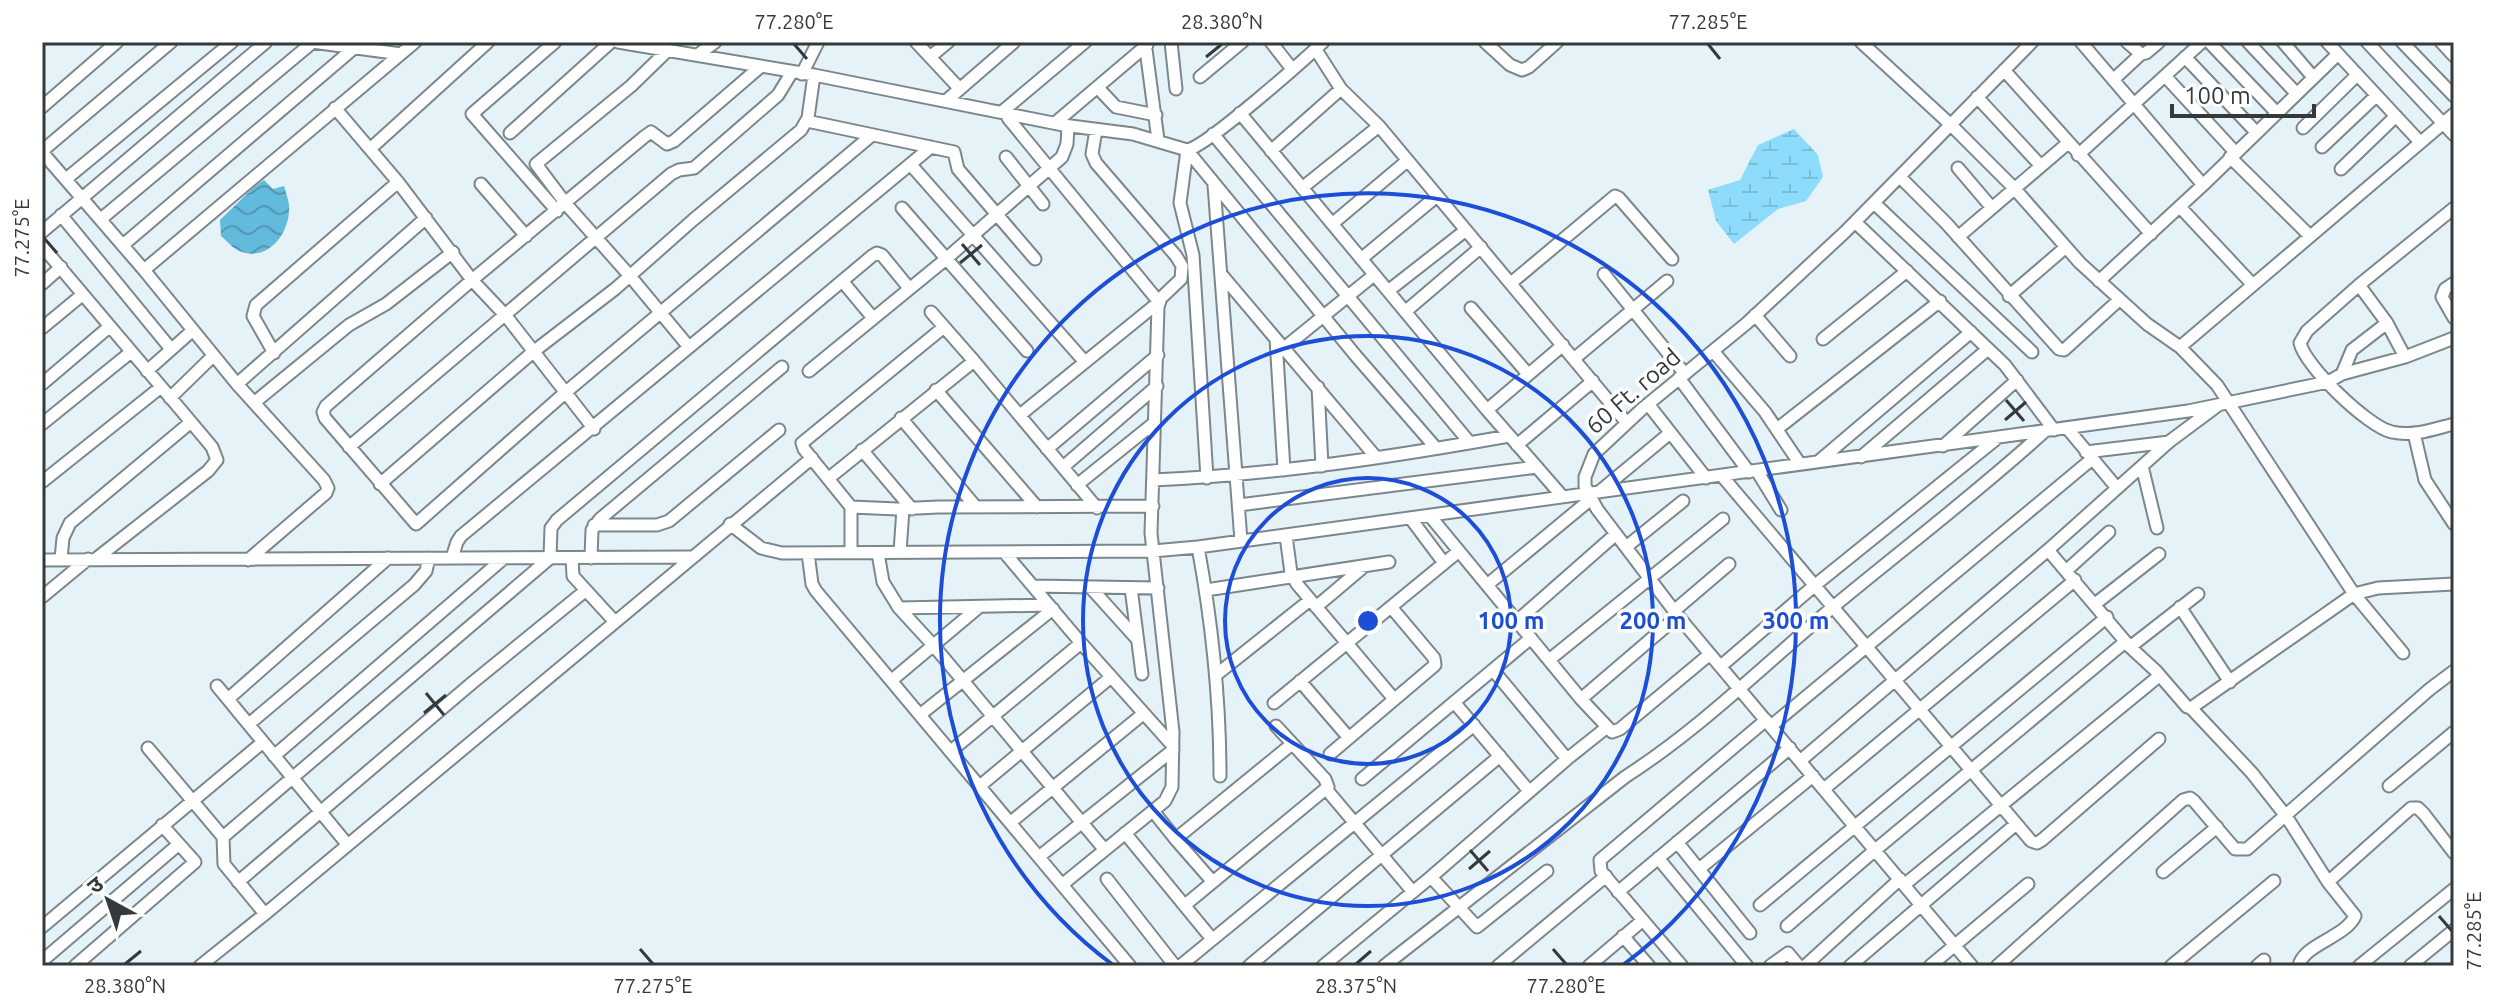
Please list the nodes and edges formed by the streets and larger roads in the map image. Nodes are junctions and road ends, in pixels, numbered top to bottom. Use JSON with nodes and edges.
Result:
{"nodes":[{"id":1,"x":117,"y":42,"type":"edge"},
{"id":2,"x":171,"y":42,"type":"edge"},
{"id":3,"x":232,"y":42,"type":"edge"},
{"id":4,"x":266,"y":42,"type":"edge"},
{"id":5,"x":312,"y":42,"type":"edge"},
{"id":6,"x":415,"y":42,"type":"edge"},
{"id":7,"x":488,"y":42,"type":"edge"},
{"id":8,"x":555,"y":42,"type":"edge"},
{"id":9,"x":611,"y":42,"type":"edge"},
{"id":10,"x":618,"y":42,"type":"edge"},
{"id":11,"x":715,"y":42,"type":"edge"},
{"id":12,"x":818,"y":42,"type":"edge"},
{"id":13,"x":916,"y":42,"type":"edge"},
{"id":14,"x":948,"y":42,"type":"edge"},
{"id":15,"x":1014,"y":42,"type":"edge"},
{"id":16,"x":1085,"y":42,"type":"edge"},
{"id":17,"x":1171,"y":42,"type":"edge"},
{"id":18,"x":1242,"y":42,"type":"edge"},
{"id":19,"x":1271,"y":42,"type":"edge"},
{"id":20,"x":1485,"y":42,"type":"edge"},
{"id":21,"x":1557,"y":42,"type":"edge"},
{"id":22,"x":1861,"y":42,"type":"edge"},
{"id":23,"x":2032,"y":42,"type":"edge"},
{"id":24,"x":2081,"y":42,"type":"edge"},
{"id":25,"x":2127,"y":42,"type":"edge"},
{"id":26,"x":2159,"y":42,"type":"edge"},
{"id":27,"x":2202,"y":42,"type":"edge"},
{"id":28,"x":2209,"y":42,"type":"edge"},
{"id":29,"x":2248,"y":42,"type":"edge"},
{"id":30,"x":2283,"y":42,"type":"edge"},
{"id":31,"x":2367,"y":42,"type":"edge"},
{"id":32,"x":2402,"y":42,"type":"edge"},
{"id":33,"x":2441,"y":42,"type":"edge"},
{"id":34,"x":2329,"y":43,"type":"edge"},
{"id":35,"x":1146,"y":44,"type":"edge"},
{"id":36,"x":371,"y":46,"type":"edge"},
{"id":37,"x":1320,"y":46,"type":"edge"},
{"id":38,"x":354,"y":48,"type":"junction"},
{"id":39,"x":667,"y":51,"type":"junction"},
{"id":40,"x":401,"y":54,"type":"junction"},
{"id":41,"x":699,"y":54,"type":"junction"},
{"id":42,"x":2141,"y":54,"type":"junction"},
{"id":43,"x":2338,"y":54,"type":"junction"},
{"id":44,"x":2454,"y":56,"type":"edge"},
{"id":45,"x":930,"y":57,"type":"junction"},
{"id":46,"x":2185,"y":57,"type":"junction"},
{"id":47,"x":760,"y":67,"type":"junction"},
{"id":48,"x":1292,"y":69,"type":"junction"},
{"id":49,"x":2004,"y":70,"type":"junction"},
{"id":50,"x":802,"y":74,"type":"junction"},
{"id":51,"x":2357,"y":75,"type":"junction"},
{"id":52,"x":2165,"y":76,"type":"junction"},
{"id":53,"x":1200,"y":77,"type":"dead end"},
{"id":54,"x":2313,"y":77,"type":"junction"},
{"id":55,"x":2114,"y":79,"type":"junction"},
{"id":56,"x":959,"y":88,"type":"junction"},
{"id":57,"x":1098,"y":88,"type":"junction"},
{"id":58,"x":1176,"y":89,"type":"dead end"},
{"id":59,"x":1341,"y":89,"type":"junction"},
{"id":60,"x":2296,"y":93,"type":"junction"},
{"id":61,"x":2376,"y":96,"type":"junction"},
{"id":62,"x":2454,"y":96,"type":"edge"},
{"id":63,"x":1977,"y":97,"type":"junction"},
{"id":64,"x":947,"y":100,"type":"junction"},
{"id":65,"x":2135,"y":102,"type":"junction"},
{"id":66,"x":42,"y":107,"type":"edge"},
{"id":67,"x":335,"y":108,"type":"junction"},
{"id":68,"x":2276,"y":112,"type":"junction"},
{"id":69,"x":1240,"y":113,"type":"junction"},
{"id":70,"x":2454,"y":114,"type":"edge"},
{"id":71,"x":1006,"y":115,"type":"junction"},
{"id":72,"x":1156,"y":115,"type":"junction"},
{"id":73,"x":2396,"y":116,"type":"junction"},
{"id":74,"x":807,"y":121,"type":"junction"},
{"id":75,"x":2443,"y":123,"type":"junction"},
{"id":76,"x":1062,"y":125,"type":"junction"},
{"id":77,"x":1951,"y":125,"type":"junction"},
{"id":78,"x":1379,"y":126,"type":"junction"},
{"id":79,"x":2303,"y":128,"type":"dead end"},
{"id":80,"x":1096,"y":130,"type":"junction"},
{"id":81,"x":2256,"y":132,"type":"junction"},
{"id":82,"x":510,"y":133,"type":"dead end"},
{"id":83,"x":1213,"y":134,"type":"junction"},
{"id":84,"x":872,"y":135,"type":"junction"},
{"id":85,"x":2454,"y":135,"type":"edge"},
{"id":86,"x":1158,"y":140,"type":"junction"},
{"id":87,"x":2420,"y":142,"type":"junction"},
{"id":88,"x":2068,"y":143,"type":"junction"},
{"id":89,"x":931,"y":147,"type":"junction"},
{"id":90,"x":2322,"y":147,"type":"dead end"},
{"id":91,"x":370,"y":149,"type":"junction"},
{"id":92,"x":1187,"y":150,"type":"junction"},
{"id":93,"x":42,"y":151,"type":"edge"},
{"id":94,"x":1271,"y":151,"type":"junction"},
{"id":95,"x":2078,"y":155,"type":"junction"},
{"id":96,"x":2233,"y":155,"type":"junction"},
{"id":97,"x":1006,"y":157,"type":"dead end"},
{"id":98,"x":1407,"y":161,"type":"junction"},
{"id":99,"x":911,"y":165,"type":"junction"},
{"id":100,"x":2041,"y":166,"type":"junction"},
{"id":101,"x":1049,"y":167,"type":"junction"},
{"id":102,"x":1958,"y":168,"type":"dead end"},
{"id":103,"x":2341,"y":169,"type":"dead end"},
{"id":104,"x":1900,"y":177,"type":"junction"},
{"id":105,"x":66,"y":179,"type":"junction"},
{"id":106,"x":398,"y":182,"type":"junction"},
{"id":107,"x":481,"y":184,"type":"dead end"},
{"id":108,"x":1028,"y":185,"type":"junction"},
{"id":109,"x":1214,"y":185,"type":"junction"},
{"id":110,"x":2203,"y":185,"type":"junction"},
{"id":111,"x":1302,"y":188,"type":"junction"},
{"id":112,"x":2014,"y":188,"type":"junction"},
{"id":113,"x":1437,"y":196,"type":"junction"},
{"id":114,"x":81,"y":198,"type":"junction"},
{"id":115,"x":1874,"y":203,"type":"junction"},
{"id":116,"x":1043,"y":204,"type":"dead end"},
{"id":117,"x":2180,"y":207,"type":"junction"},
{"id":118,"x":561,"y":208,"type":"junction"},
{"id":119,"x":902,"y":208,"type":"dead end"},
{"id":120,"x":1992,"y":208,"type":"junction"},
{"id":121,"x":2454,"y":208,"type":"edge"},
{"id":122,"x":61,"y":215,"type":"junction"},
{"id":123,"x":995,"y":215,"type":"junction"},
{"id":124,"x":426,"y":218,"type":"junction"},
{"id":125,"x":101,"y":219,"type":"junction"},
{"id":126,"x":1855,"y":222,"type":"junction"},
{"id":127,"x":1332,"y":224,"type":"junction"},
{"id":128,"x":1466,"y":230,"type":"junction"},
{"id":129,"x":42,"y":232,"type":"edge"},
{"id":130,"x":2151,"y":234,"type":"junction"},
{"id":131,"x":972,"y":235,"type":"junction"},
{"id":132,"x":526,"y":236,"type":"junction"},
{"id":133,"x":2310,"y":236,"type":"junction"},
{"id":134,"x":1958,"y":237,"type":"junction"},
{"id":135,"x":596,"y":238,"type":"junction"},
{"id":136,"x":123,"y":245,"type":"junction"},
{"id":137,"x":42,"y":246,"type":"edge"},
{"id":138,"x":1481,"y":247,"type":"junction"},
{"id":139,"x":2066,"y":247,"type":"junction"},
{"id":140,"x":453,"y":252,"type":"junction"},
{"id":141,"x":946,"y":259,"type":"junction"},
{"id":142,"x":1035,"y":259,"type":"dead end"},
{"id":143,"x":1361,"y":259,"type":"junction"},
{"id":144,"x":1672,"y":259,"type":"dead end"},
{"id":145,"x":61,"y":267,"type":"junction"},
{"id":146,"x":144,"y":270,"type":"junction"},
{"id":147,"x":1907,"y":271,"type":"junction"},
{"id":148,"x":1221,"y":274,"type":"junction"},
{"id":149,"x":1604,"y":274,"type":"dead end"},
{"id":150,"x":1374,"y":275,"type":"junction"},
{"id":151,"x":630,"y":276,"type":"junction"},
{"id":152,"x":472,"y":280,"type":"junction"},
{"id":153,"x":1667,"y":281,"type":"dead end"},
{"id":154,"x":2099,"y":281,"type":"junction"},
{"id":155,"x":843,"y":282,"type":"junction"},
{"id":156,"x":1511,"y":283,"type":"junction"},
{"id":157,"x":2454,"y":283,"type":"edge"},
{"id":158,"x":42,"y":284,"type":"edge"},
{"id":159,"x":2253,"y":285,"type":"junction"},
{"id":160,"x":2359,"y":285,"type":"junction"},
{"id":161,"x":909,"y":288,"type":"junction"},
{"id":162,"x":1388,"y":291,"type":"junction"},
{"id":163,"x":82,"y":295,"type":"junction"},
{"id":164,"x":1348,"y":296,"type":"junction"},
{"id":165,"x":2009,"y":296,"type":"junction"},
{"id":166,"x":2119,"y":300,"type":"junction"},
{"id":167,"x":1940,"y":301,"type":"junction"},
{"id":168,"x":1159,"y":302,"type":"junction"},
{"id":169,"x":1471,"y":308,"type":"dead end"},
{"id":170,"x":1633,"y":310,"type":"junction"},
{"id":171,"x":1406,"y":311,"type":"junction"},
{"id":172,"x":931,"y":312,"type":"dead end"},
{"id":173,"x":661,"y":313,"type":"junction"},
{"id":174,"x":1755,"y":315,"type":"junction"},
{"id":175,"x":506,"y":316,"type":"junction"},
{"id":176,"x":1323,"y":316,"type":"junction"},
{"id":177,"x":873,"y":318,"type":"junction"},
{"id":178,"x":2454,"y":318,"type":"edge"},
{"id":179,"x":2387,"y":323,"type":"junction"},
{"id":180,"x":109,"y":327,"type":"junction"},
{"id":181,"x":944,"y":327,"type":"junction"},
{"id":182,"x":42,"y":328,"type":"edge"},
{"id":183,"x":192,"y":331,"type":"junction"},
{"id":184,"x":1971,"y":332,"type":"junction"},
{"id":185,"x":2454,"y":338,"type":"edge"},
{"id":186,"x":1823,"y":339,"type":"dead end"},
{"id":187,"x":1280,"y":343,"type":"junction"},
{"id":188,"x":1563,"y":345,"type":"junction"},
{"id":189,"x":689,"y":347,"type":"junction"},
{"id":190,"x":2180,"y":347,"type":"junction"},
{"id":191,"x":171,"y":349,"type":"junction"},
{"id":192,"x":1988,"y":349,"type":"junction"},
{"id":193,"x":1027,"y":351,"type":"dead end"},
{"id":194,"x":1713,"y":351,"type":"junction"},
{"id":195,"x":131,"y":352,"type":"junction"},
{"id":196,"x":533,"y":352,"type":"junction"},
{"id":197,"x":2032,"y":352,"type":"dead end"},
{"id":198,"x":274,"y":353,"type":"junction"},
{"id":199,"x":1158,"y":355,"type":"junction"},
{"id":200,"x":213,"y":356,"type":"junction"},
{"id":201,"x":1790,"y":356,"type":"dead end"},
{"id":202,"x":2405,"y":357,"type":"junction"},
{"id":203,"x":1575,"y":358,"type":"junction"},
{"id":204,"x":974,"y":361,"type":"junction"},
{"id":205,"x":1084,"y":361,"type":"junction"},
{"id":206,"x":782,"y":367,"type":"dead end"},
{"id":207,"x":147,"y":371,"type":"junction"},
{"id":208,"x":809,"y":371,"type":"dead end"},
{"id":209,"x":1528,"y":374,"type":"junction"},
{"id":210,"x":2342,"y":374,"type":"junction"},
{"id":211,"x":1682,"y":376,"type":"junction"},
{"id":212,"x":2017,"y":380,"type":"junction"},
{"id":213,"x":1593,"y":381,"type":"junction"},
{"id":214,"x":2328,"y":382,"type":"junction"},
{"id":215,"x":42,"y":384,"type":"edge"},
{"id":216,"x":237,"y":384,"type":"junction"},
{"id":217,"x":1157,"y":386,"type":"junction"},
{"id":218,"x":161,"y":387,"type":"junction"},
{"id":219,"x":1318,"y":387,"type":"junction"},
{"id":220,"x":936,"y":390,"type":"junction"},
{"id":221,"x":566,"y":392,"type":"junction"},
{"id":222,"x":170,"y":398,"type":"junction"},
{"id":223,"x":255,"y":402,"type":"junction"},
{"id":224,"x":2224,"y":403,"type":"junction"},
{"id":225,"x":1648,"y":404,"type":"junction"},
{"id":226,"x":1487,"y":410,"type":"junction"},
{"id":227,"x":1020,"y":415,"type":"junction"},
{"id":228,"x":901,"y":418,"type":"junction"},
{"id":229,"x":191,"y":422,"type":"junction"},
{"id":230,"x":1154,"y":423,"type":"junction"},
{"id":231,"x":1627,"y":423,"type":"junction"},
{"id":232,"x":42,"y":424,"type":"edge"},
{"id":233,"x":2454,"y":424,"type":"edge"},
{"id":234,"x":594,"y":429,"type":"junction"},
{"id":235,"x":1777,"y":429,"type":"junction"},
{"id":236,"x":779,"y":430,"type":"dead end"},
{"id":237,"x":2055,"y":430,"type":"junction"},
{"id":238,"x":1670,"y":433,"type":"junction"},
{"id":239,"x":2414,"y":433,"type":"junction"},
{"id":240,"x":1997,"y":438,"type":"junction"},
{"id":241,"x":1513,"y":440,"type":"junction"},
{"id":242,"x":2170,"y":441,"type":"junction"},
{"id":243,"x":1470,"y":443,"type":"junction"},
{"id":244,"x":1942,"y":446,"type":"junction"},
{"id":245,"x":349,"y":447,"type":"junction"},
{"id":246,"x":1436,"y":448,"type":"junction"},
{"id":247,"x":1047,"y":449,"type":"junction"},
{"id":248,"x":862,"y":450,"type":"junction"},
{"id":249,"x":2089,"y":455,"type":"junction"},
{"id":250,"x":1375,"y":456,"type":"junction"},
{"id":251,"x":1861,"y":457,"type":"junction"},
{"id":252,"x":812,"y":458,"type":"junction"},
{"id":253,"x":1818,"y":462,"type":"junction"},
{"id":254,"x":1800,"y":464,"type":"junction"},
{"id":255,"x":1322,"y":466,"type":"junction"},
{"id":256,"x":2142,"y":466,"type":"junction"},
{"id":257,"x":1063,"y":467,"type":"junction"},
{"id":258,"x":1537,"y":467,"type":"junction"},
{"id":259,"x":1284,"y":470,"type":"junction"},
{"id":260,"x":1753,"y":471,"type":"junction"},
{"id":261,"x":1236,"y":476,"type":"junction"},
{"id":262,"x":1722,"y":476,"type":"junction"},
{"id":263,"x":829,"y":478,"type":"junction"},
{"id":264,"x":1207,"y":478,"type":"junction"},
{"id":265,"x":1706,"y":478,"type":"junction"},
{"id":266,"x":1153,"y":480,"type":"junction"},
{"id":267,"x":42,"y":482,"type":"edge"},
{"id":268,"x":380,"y":484,"type":"junction"},
{"id":269,"x":1077,"y":485,"type":"junction"},
{"id":270,"x":2117,"y":488,"type":"junction"},
{"id":271,"x":1592,"y":495,"type":"junction"},
{"id":272,"x":1562,"y":496,"type":"junction"},
{"id":273,"x":1683,"y":501,"type":"dead end"},
{"id":274,"x":1239,"y":505,"type":"junction"},
{"id":275,"x":1153,"y":506,"type":"junction"},
{"id":276,"x":851,"y":507,"type":"junction"},
{"id":277,"x":976,"y":507,"type":"junction"},
{"id":278,"x":1037,"y":507,"type":"junction"},
{"id":279,"x":1097,"y":508,"type":"junction"},
{"id":280,"x":907,"y":509,"type":"junction"},
{"id":281,"x":1781,"y":510,"type":"dead end"},
{"id":282,"x":1430,"y":516,"type":"junction"},
{"id":283,"x":1411,"y":519,"type":"junction"},
{"id":284,"x":1723,"y":519,"type":"dead end"},
{"id":285,"x":730,"y":524,"type":"junction"},
{"id":286,"x":2454,"y":524,"type":"edge"},
{"id":287,"x":594,"y":525,"type":"junction"},
{"id":288,"x":2157,"y":528,"type":"dead end"},
{"id":289,"x":2109,"y":532,"type":"dead end"},
{"id":290,"x":1616,"y":534,"type":"junction"},
{"id":291,"x":1286,"y":536,"type":"junction"},
{"id":292,"x":1241,"y":541,"type":"junction"},
{"id":293,"x":1198,"y":547,"type":"junction"},
{"id":294,"x":1626,"y":547,"type":"junction"},
{"id":295,"x":2048,"y":550,"type":"junction"},
{"id":296,"x":1153,"y":551,"type":"junction"},
{"id":297,"x":1459,"y":551,"type":"junction"},
{"id":298,"x":851,"y":552,"type":"junction"},
{"id":299,"x":900,"y":552,"type":"junction"},
{"id":300,"x":1004,"y":552,"type":"junction"},
{"id":301,"x":808,"y":553,"type":"junction"},
{"id":302,"x":878,"y":553,"type":"junction"},
{"id":303,"x":2159,"y":554,"type":"dead end"},
{"id":304,"x":690,"y":557,"type":"junction"},
{"id":305,"x":388,"y":558,"type":"junction"},
{"id":306,"x":429,"y":558,"type":"junction"},
{"id":307,"x":452,"y":558,"type":"junction"},
{"id":308,"x":504,"y":558,"type":"junction"},
{"id":309,"x":550,"y":558,"type":"junction"},
{"id":310,"x":572,"y":558,"type":"junction"},
{"id":311,"x":591,"y":558,"type":"junction"},
{"id":312,"x":61,"y":559,"type":"junction"},
{"id":313,"x":92,"y":559,"type":"junction"},
{"id":314,"x":42,"y":560,"type":"edge"},
{"id":315,"x":248,"y":561,"type":"junction"},
{"id":316,"x":1389,"y":562,"type":"dead end"},
{"id":317,"x":1444,"y":563,"type":"junction"},
{"id":318,"x":1729,"y":564,"type":"dead end"},
{"id":319,"x":1363,"y":568,"type":"junction"},
{"id":320,"x":2067,"y":570,"type":"junction"},
{"id":321,"x":1649,"y":577,"type":"junction"},
{"id":322,"x":1293,"y":579,"type":"junction"},
{"id":323,"x":2075,"y":580,"type":"junction"},
{"id":324,"x":2454,"y":584,"type":"edge"},
{"id":325,"x":1487,"y":585,"type":"junction"},
{"id":326,"x":1033,"y":586,"type":"junction"},
{"id":327,"x":1814,"y":586,"type":"junction"},
{"id":328,"x":1091,"y":588,"type":"junction"},
{"id":329,"x":1131,"y":588,"type":"junction"},
{"id":330,"x":1158,"y":588,"type":"junction"},
{"id":331,"x":1206,"y":590,"type":"junction"},
{"id":332,"x":585,"y":591,"type":"junction"},
{"id":333,"x":2198,"y":594,"type":"dead end"},
{"id":334,"x":2354,"y":594,"type":"junction"},
{"id":335,"x":42,"y":597,"type":"edge"},
{"id":336,"x":1313,"y":604,"type":"junction"},
{"id":337,"x":2095,"y":604,"type":"junction"},
{"id":338,"x":979,"y":607,"type":"junction"},
{"id":339,"x":1051,"y":607,"type":"junction"},
{"id":340,"x":1391,"y":607,"type":"junction"},
{"id":341,"x":1834,"y":607,"type":"junction"},
{"id":342,"x":2180,"y":607,"type":"junction"},
{"id":343,"x":899,"y":608,"type":"junction"},
{"id":344,"x":1676,"y":613,"type":"junction"},
{"id":345,"x":2107,"y":617,"type":"junction"},
{"id":346,"x":1517,"y":621,"type":"junction"},
{"id":347,"x":615,"y":622,"type":"junction"},
{"id":348,"x":1531,"y":638,"type":"junction"},
{"id":349,"x":1137,"y":639,"type":"junction"},
{"id":350,"x":1081,"y":643,"type":"junction"},
{"id":351,"x":1866,"y":643,"type":"junction"},
{"id":352,"x":1348,"y":644,"type":"junction"},
{"id":353,"x":933,"y":645,"type":"junction"},
{"id":354,"x":2128,"y":645,"type":"junction"},
{"id":355,"x":2403,"y":653,"type":"dead end"},
{"id":356,"x":1710,"y":654,"type":"junction"},
{"id":357,"x":1549,"y":660,"type":"junction"},
{"id":358,"x":1721,"y":666,"type":"junction"},
{"id":359,"x":1493,"y":670,"type":"junction"},
{"id":360,"x":2454,"y":671,"type":"edge"},
{"id":361,"x":1142,"y":674,"type":"dead end"},
{"id":362,"x":1216,"y":675,"type":"junction"},
{"id":363,"x":2159,"y":676,"type":"junction"},
{"id":364,"x":1111,"y":677,"type":"junction"},
{"id":365,"x":1896,"y":679,"type":"junction"},
{"id":366,"x":892,"y":680,"type":"junction"},
{"id":367,"x":962,"y":680,"type":"junction"},
{"id":368,"x":1300,"y":681,"type":"junction"},
{"id":369,"x":2230,"y":682,"type":"junction"},
{"id":370,"x":217,"y":686,"type":"dead end"},
{"id":371,"x":1740,"y":690,"type":"junction"},
{"id":372,"x":228,"y":699,"type":"junction"},
{"id":373,"x":1394,"y":699,"type":"junction"},
{"id":374,"x":1581,"y":699,"type":"junction"},
{"id":375,"x":1454,"y":702,"type":"junction"},
{"id":376,"x":1274,"y":703,"type":"dead end"},
{"id":377,"x":1921,"y":708,"type":"junction"},
{"id":378,"x":2191,"y":708,"type":"junction"},
{"id":379,"x":921,"y":714,"type":"junction"},
{"id":380,"x":1143,"y":714,"type":"junction"},
{"id":381,"x":993,"y":716,"type":"junction"},
{"id":382,"x":1768,"y":723,"type":"junction"},
{"id":383,"x":249,"y":724,"type":"junction"},
{"id":384,"x":1474,"y":725,"type":"junction"},
{"id":385,"x":1276,"y":726,"type":"dead end"},
{"id":386,"x":1606,"y":728,"type":"junction"},
{"id":387,"x":2454,"y":732,"type":"edge"},
{"id":388,"x":1349,"y":738,"type":"junction"},
{"id":389,"x":2159,"y":739,"type":"dead end"},
{"id":390,"x":263,"y":742,"type":"junction"},
{"id":391,"x":1292,"y":744,"type":"junction"},
{"id":392,"x":1951,"y":746,"type":"junction"},
{"id":393,"x":148,"y":748,"type":"dead end"},
{"id":394,"x":1173,"y":748,"type":"junction"},
{"id":395,"x":1790,"y":748,"type":"junction"},
{"id":396,"x":1023,"y":750,"type":"junction"},
{"id":397,"x":951,"y":751,"type":"junction"},
{"id":398,"x":1330,"y":754,"type":"dead end"},
{"id":399,"x":274,"y":756,"type":"junction"},
{"id":400,"x":1500,"y":756,"type":"junction"},
{"id":401,"x":1567,"y":759,"type":"junction"},
{"id":402,"x":1800,"y":761,"type":"junction"},
{"id":403,"x":1971,"y":770,"type":"junction"},
{"id":404,"x":1220,"y":776,"type":"dead end"},
{"id":405,"x":1813,"y":776,"type":"junction"},
{"id":406,"x":293,"y":778,"type":"junction"},
{"id":407,"x":1362,"y":779,"type":"dead end"},
{"id":408,"x":981,"y":785,"type":"junction"},
{"id":409,"x":1052,"y":786,"type":"junction"},
{"id":410,"x":2389,"y":786,"type":"dead end"},
{"id":411,"x":1326,"y":789,"type":"junction"},
{"id":412,"x":1824,"y":789,"type":"junction"},
{"id":413,"x":1529,"y":791,"type":"junction"},
{"id":414,"x":193,"y":801,"type":"junction"},
{"id":415,"x":2001,"y":806,"type":"junction"},
{"id":416,"x":1153,"y":811,"type":"junction"},
{"id":417,"x":321,"y":812,"type":"junction"},
{"id":418,"x":2286,"y":816,"type":"junction"},
{"id":419,"x":1082,"y":821,"type":"junction"},
{"id":420,"x":1011,"y":822,"type":"junction"},
{"id":421,"x":1355,"y":823,"type":"junction"},
{"id":422,"x":2016,"y":824,"type":"junction"},
{"id":423,"x":162,"y":825,"type":"junction"},
{"id":424,"x":1854,"y":827,"type":"junction"},
{"id":425,"x":2217,"y":827,"type":"junction"},
{"id":426,"x":1125,"y":833,"type":"junction"},
{"id":427,"x":223,"y":837,"type":"junction"},
{"id":428,"x":1177,"y":841,"type":"junction"},
{"id":429,"x":1677,"y":842,"type":"junction"},
{"id":430,"x":179,"y":844,"type":"junction"},
{"id":431,"x":347,"y":844,"type":"junction"},
{"id":432,"x":2451,"y":844,"type":"edge"},
{"id":433,"x":1104,"y":849,"type":"junction"},
{"id":434,"x":1874,"y":851,"type":"junction"},
{"id":435,"x":1040,"y":856,"type":"junction"},
{"id":436,"x":1383,"y":857,"type":"junction"},
{"id":437,"x":1658,"y":858,"type":"junction"},
{"id":438,"x":1699,"y":869,"type":"junction"},
{"id":439,"x":1547,"y":871,"type":"dead end"},
{"id":440,"x":2163,"y":872,"type":"dead end"},
{"id":441,"x":1606,"y":876,"type":"junction"},
{"id":442,"x":1431,"y":877,"type":"junction"},
{"id":443,"x":1107,"y":879,"type":"dead end"},
{"id":444,"x":1212,"y":881,"type":"junction"},
{"id":445,"x":2274,"y":881,"type":"dead end"},
{"id":446,"x":238,"y":882,"type":"junction"},
{"id":447,"x":1902,"y":882,"type":"junction"},
{"id":448,"x":2328,"y":882,"type":"junction"},
{"id":449,"x":1063,"y":884,"type":"junction"},
{"id":450,"x":2028,"y":884,"type":"dead end"},
{"id":451,"x":2454,"y":889,"type":"edge"},
{"id":452,"x":1413,"y":892,"type":"junction"},
{"id":453,"x":1618,"y":892,"type":"junction"},
{"id":454,"x":1185,"y":905,"type":"junction"},
{"id":455,"x":1760,"y":905,"type":"dead end"},
{"id":456,"x":1922,"y":905,"type":"junction"},
{"id":457,"x":1457,"y":907,"type":"junction"},
{"id":458,"x":265,"y":914,"type":"junction"},
{"id":459,"x":1643,"y":920,"type":"junction"},
{"id":460,"x":1787,"y":926,"type":"dead end"},
{"id":461,"x":42,"y":927,"type":"edge"},
{"id":462,"x":2454,"y":930,"type":"edge"},
{"id":463,"x":1750,"y":933,"type":"dead end"},
{"id":464,"x":1623,"y":936,"type":"junction"},
{"id":465,"x":1212,"y":939,"type":"junction"},
{"id":466,"x":1954,"y":945,"type":"junction"},
{"id":467,"x":42,"y":961,"type":"edge"},
{"id":468,"x":75,"y":966,"type":"edge"},
{"id":469,"x":200,"y":966,"type":"edge"},
{"id":470,"x":1130,"y":966,"type":"edge"},
{"id":471,"x":1178,"y":966,"type":"edge"},
{"id":472,"x":1249,"y":966,"type":"edge"},
{"id":473,"x":1323,"y":966,"type":"edge"},
{"id":474,"x":1384,"y":966,"type":"edge"},
{"id":475,"x":1498,"y":966,"type":"edge"},
{"id":476,"x":1589,"y":966,"type":"edge"},
{"id":477,"x":1649,"y":966,"type":"edge"},
{"id":478,"x":1682,"y":966,"type":"edge"},
{"id":479,"x":1747,"y":966,"type":"edge"},
{"id":480,"x":1770,"y":966,"type":"edge"},
{"id":481,"x":1799,"y":966,"type":"edge"},
{"id":482,"x":1805,"y":966,"type":"edge"},
{"id":483,"x":1850,"y":966,"type":"edge"},
{"id":484,"x":1930,"y":966,"type":"edge"},
{"id":485,"x":1972,"y":966,"type":"edge"},
{"id":486,"x":1997,"y":966,"type":"edge"},
{"id":487,"x":2171,"y":966,"type":"edge"},
{"id":488,"x":2299,"y":966,"type":"edge"},
{"id":489,"x":2359,"y":966,"type":"edge"},
{"id":490,"x":2410,"y":966,"type":"edge"}],
"edges":[{"from":1,"to":66,"type":"street"},
{"from":2,"to":93,"type":"street"},
{"from":3,"to":105,"type":"street"},
{"from":4,"to":114,"type":"street"},
{"from":5,"to":38,"type":"street"},
{"from":5,"to":125,"type":"street"},
{"from":6,"to":40,"type":"street"},
{"from":7,"to":91,"type":"street"},
{"from":8,"to":118,"type":"street"},
{"from":9,"to":82,"type":"street"},
{"from":10,"to":39,"type":"street"},
{"from":11,"to":41,"type":"street"},
{"from":12,"to":50,"type":"street"},
{"from":13,"to":45,"type":"street"},
{"from":14,"to":45,"type":"street"},
{"from":15,"to":56,"type":"street"},
{"from":16,"to":71,"type":"street"},
{"from":17,"to":58,"type":"street"},
{"from":18,"to":53,"type":"street"},
{"from":19,"to":48,"type":"street"},
{"from":20,"to":21,"type":"street"},
{"from":22,"to":77,"type":"street"},
{"from":23,"to":49,"type":"street","name":"60 Ft. road"},
{"from":24,"to":55,"type":"street"},
{"from":25,"to":42,"type":"street"},
{"from":26,"to":42,"type":"street"},
{"from":27,"to":46,"type":"street"},
{"from":28,"to":68,"type":"street"},
{"from":29,"to":60,"type":"street"},
{"from":30,"to":54,"type":"street"},
{"from":31,"to":75,"type":"street"},
{"from":32,"to":62,"type":"street"},
{"from":33,"to":44,"type":"street"},
{"from":34,"to":43,"type":"street"},
{"from":35,"to":57,"type":"street"},
{"from":35,"to":72,"type":"street"},
{"from":36,"to":38,"type":"street"},
{"from":36,"to":40,"type":"street"},
{"from":37,"to":48,"type":"street"},
{"from":37,"to":59,"type":"street"},
{"from":38,"to":136,"type":"street"},
{"from":39,"to":41,"type":"street"},
{"from":39,"to":118,"type":"street"},
{"from":40,"to":67,"type":"street"},
{"from":41,"to":47,"type":"street"},
{"from":42,"to":55,"type":"street"},
{"from":43,"to":51,"type":"street"},
{"from":43,"to":54,"type":"street"},
{"from":45,"to":56,"type":"street"},
{"from":46,"to":52,"type":"street"},
{"from":46,"to":81,"type":"street"},
{"from":47,"to":50,"type":"street"},
{"from":47,"to":118,"type":"street"},
{"from":48,"to":69,"type":"street"},
{"from":49,"to":63,"type":"street","name":"60 Ft. road"},
{"from":49,"to":88,"type":"street"},
{"from":50,"to":64,"type":"street"},
{"from":50,"to":74,"type":"street"},
{"from":50,"to":135,"type":"street"},
{"from":51,"to":61,"type":"street"},
{"from":51,"to":79,"type":"street"},
{"from":52,"to":65,"type":"street"},
{"from":52,"to":96,"type":"street"},
{"from":54,"to":60,"type":"street"},
{"from":55,"to":65,"type":"street"},
{"from":56,"to":64,"type":"street"},
{"from":57,"to":72,"type":"street"},
{"from":57,"to":76,"type":"street"},
{"from":59,"to":78,"type":"street"},
{"from":59,"to":94,"type":"street"},
{"from":60,"to":68,"type":"street"},
{"from":61,"to":73,"type":"street"},
{"from":61,"to":90,"type":"street"},
{"from":63,"to":77,"type":"street","name":"60 Ft. road"},
{"from":63,"to":100,"type":"street"},
{"from":64,"to":71,"type":"street"},
{"from":65,"to":95,"type":"street"},
{"from":65,"to":110,"type":"street"},
{"from":67,"to":91,"type":"street"},
{"from":67,"to":146,"type":"street"},
{"from":68,"to":81,"type":"street"},
{"from":69,"to":83,"type":"street"},
{"from":69,"to":94,"type":"street"},
{"from":70,"to":75,"type":"street"},
{"from":71,"to":76,"type":"street"},
{"from":71,"to":101,"type":"street"},
{"from":72,"to":86,"type":"street"},
{"from":73,"to":87,"type":"street"},
{"from":73,"to":103,"type":"street"},
{"from":74,"to":84,"type":"street"},
{"from":74,"to":151,"type":"street"},
{"from":75,"to":85,"type":"street"},
{"from":75,"to":87,"type":"street"},
{"from":76,"to":80,"type":"street"},
{"from":76,"to":101,"type":"street"},
{"from":77,"to":104,"type":"street","name":"60 Ft. road"},
{"from":77,"to":112,"type":"street"},
{"from":78,"to":98,"type":"street"},
{"from":78,"to":111,"type":"street"},
{"from":80,"to":86,"type":"street"},
{"from":80,"to":168,"type":"street"},
{"from":81,"to":96,"type":"street"},
{"from":83,"to":92,"type":"street"},
{"from":83,"to":164,"type":"street"},
{"from":84,"to":89,"type":"street"},
{"from":84,"to":173,"type":"street"},
{"from":86,"to":92,"type":"street"},
{"from":87,"to":133,"type":"street"},
{"from":88,"to":95,"type":"street"},
{"from":88,"to":100,"type":"street"},
{"from":89,"to":99,"type":"street"},
{"from":89,"to":123,"type":"street"},
{"from":91,"to":106,"type":"street"},
{"from":92,"to":109,"type":"street"},
{"from":92,"to":264,"type":"street"},
{"from":93,"to":105,"type":"street"},
{"from":94,"to":111,"type":"street"},
{"from":95,"to":130,"type":"street"},
{"from":96,"to":110,"type":"street"},
{"from":96,"to":133,"type":"street"},
{"from":97,"to":108,"type":"street"},
{"from":98,"to":113,"type":"street"},
{"from":98,"to":127,"type":"street"},
{"from":99,"to":131,"type":"street"},
{"from":99,"to":189,"type":"street"},
{"from":100,"to":112,"type":"street"},
{"from":101,"to":108,"type":"street"},
{"from":101,"to":168,"type":"street"},
{"from":102,"to":120,"type":"street"},
{"from":104,"to":115,"type":"street","name":"60 Ft. road"},
{"from":104,"to":134,"type":"street"},
{"from":105,"to":114,"type":"street"},
{"from":106,"to":124,"type":"street"},
{"from":106,"to":198,"type":"street"},
{"from":107,"to":132,"type":"street"},
{"from":108,"to":116,"type":"street"},
{"from":108,"to":123,"type":"street"},
{"from":109,"to":148,"type":"street"},
{"from":109,"to":176,"type":"street"},
{"from":110,"to":117,"type":"street"},
{"from":111,"to":127,"type":"street"},
{"from":112,"to":120,"type":"street"},
{"from":112,"to":139,"type":"street"},
{"from":113,"to":128,"type":"street"},
{"from":113,"to":143,"type":"street"},
{"from":114,"to":122,"type":"street"},
{"from":114,"to":125,"type":"street"},
{"from":115,"to":126,"type":"street","name":"60 Ft. road"},
{"from":115,"to":197,"type":"street"},
{"from":117,"to":130,"type":"street"},
{"from":117,"to":159,"type":"street"},
{"from":118,"to":132,"type":"street"},
{"from":118,"to":135,"type":"street"},
{"from":119,"to":141,"type":"street"},
{"from":120,"to":134,"type":"street"},
{"from":121,"to":160,"type":"street"},
{"from":122,"to":129,"type":"street"},
{"from":122,"to":191,"type":"street"},
{"from":123,"to":131,"type":"street"},
{"from":123,"to":142,"type":"street"},
{"from":124,"to":140,"type":"street"},
{"from":124,"to":198,"type":"street"},
{"from":125,"to":136,"type":"street"},
{"from":126,"to":147,"type":"street"},
{"from":126,"to":174,"type":"street","name":"60 Ft. road"},
{"from":127,"to":143,"type":"street"},
{"from":128,"to":138,"type":"street"},
{"from":128,"to":162,"type":"street"},
{"from":130,"to":154,"type":"street"},
{"from":131,"to":141,"type":"street"},
{"from":131,"to":205,"type":"street"},
{"from":132,"to":152,"type":"street"},
{"from":133,"to":159,"type":"street"},
{"from":134,"to":165,"type":"street"},
{"from":135,"to":151,"type":"street"},
{"from":135,"to":175,"type":"street"},
{"from":136,"to":146,"type":"street"},
{"from":137,"to":145,"type":"street"},
{"from":138,"to":156,"type":"street"},
{"from":138,"to":171,"type":"street"},
{"from":139,"to":154,"type":"street"},
{"from":139,"to":165,"type":"street"},
{"from":140,"to":152,"type":"street"},
{"from":140,"to":223,"type":"street"},
{"from":141,"to":161,"type":"street"},
{"from":141,"to":193,"type":"street"},
{"from":143,"to":150,"type":"street"},
{"from":144,"to":156,"type":"street"},
{"from":145,"to":158,"type":"street"},
{"from":145,"to":163,"type":"street"},
{"from":146,"to":183,"type":"street"},
{"from":147,"to":167,"type":"street"},
{"from":147,"to":186,"type":"street"},
{"from":148,"to":187,"type":"street"},
{"from":148,"to":261,"type":"street"},
{"from":149,"to":170,"type":"street"},
{"from":150,"to":162,"type":"street"},
{"from":150,"to":164,"type":"street"},
{"from":151,"to":173,"type":"street"},
{"from":151,"to":196,"type":"street"},
{"from":152,"to":175,"type":"street"},
{"from":152,"to":245,"type":"street"},
{"from":153,"to":170,"type":"street"},
{"from":154,"to":166,"type":"street"},
{"from":155,"to":161,"type":"street"},
{"from":155,"to":177,"type":"street"},
{"from":155,"to":309,"type":"street"},
{"from":156,"to":188,"type":"street"},
{"from":157,"to":178,"type":"street"},
{"from":159,"to":190,"type":"street"},
{"from":160,"to":179,"type":"street"},
{"from":160,"to":214,"type":"street"},
{"from":161,"to":177,"type":"street"},
{"from":162,"to":171,"type":"street"},
{"from":163,"to":180,"type":"street"},
{"from":163,"to":182,"type":"street"},
{"from":164,"to":176,"type":"street"},
{"from":164,"to":243,"type":"street"},
{"from":165,"to":166,"type":"street"},
{"from":166,"to":190,"type":"street"},
{"from":167,"to":184,"type":"street"},
{"from":167,"to":235,"type":"street"},
{"from":168,"to":199,"type":"street"},
{"from":168,"to":205,"type":"street"},
{"from":169,"to":209,"type":"street"},
{"from":170,"to":203,"type":"street"},
{"from":170,"to":211,"type":"street"},
{"from":171,"to":226,"type":"street"},
{"from":172,"to":181,"type":"street"},
{"from":173,"to":189,"type":"street"},
{"from":173,"to":221,"type":"street"},
{"from":174,"to":194,"type":"street","name":"60 Ft. road"},
{"from":174,"to":201,"type":"street"},
{"from":175,"to":196,"type":"street"},
{"from":175,"to":245,"type":"street"},
{"from":176,"to":187,"type":"street"},
{"from":176,"to":246,"type":"street"},
{"from":177,"to":208,"type":"street"},
{"from":179,"to":202,"type":"street"},
{"from":179,"to":210,"type":"street"},
{"from":180,"to":195,"type":"street"},
{"from":180,"to":215,"type":"street"},
{"from":181,"to":204,"type":"street"},
{"from":181,"to":252,"type":"street"},
{"from":183,"to":191,"type":"street"},
{"from":183,"to":200,"type":"street"},
{"from":184,"to":192,"type":"street"},
{"from":184,"to":253,"type":"street"},
{"from":185,"to":202,"type":"street"},
{"from":187,"to":219,"type":"street"},
{"from":187,"to":259,"type":"street"},
{"from":188,"to":203,"type":"street"},
{"from":188,"to":209,"type":"street"},
{"from":189,"to":234,"type":"street"},
{"from":190,"to":224,"type":"street"},
{"from":191,"to":207,"type":"street"},
{"from":192,"to":212,"type":"street"},
{"from":192,"to":251,"type":"street"},
{"from":194,"to":211,"type":"street","name":"60 Ft. road"},
{"from":194,"to":235,"type":"street"},
{"from":195,"to":207,"type":"street"},
{"from":195,"to":232,"type":"street"},
{"from":196,"to":221,"type":"street"},
{"from":196,"to":268,"type":"street"},
{"from":198,"to":216,"type":"street"},
{"from":199,"to":217,"type":"street"},
{"from":199,"to":247,"type":"street"},
{"from":200,"to":216,"type":"street"},
{"from":200,"to":222,"type":"street"},
{"from":202,"to":210,"type":"street"},
{"from":203,"to":213,"type":"street"},
{"from":204,"to":220,"type":"street"},
{"from":204,"to":227,"type":"street"},
{"from":205,"to":227,"type":"street"},
{"from":206,"to":287,"type":"street"},
{"from":207,"to":218,"type":"street"},
{"from":209,"to":226,"type":"street"},
{"from":210,"to":214,"type":"street"},
{"from":211,"to":225,"type":"street","name":"60 Ft. road"},
{"from":211,"to":260,"type":"street"},
{"from":212,"to":237,"type":"street"},
{"from":212,"to":244,"type":"street"},
{"from":213,"to":231,"type":"street"},
{"from":213,"to":241,"type":"street"},
{"from":214,"to":224,"type":"street"},
{"from":214,"to":239,"type":"street"},
{"from":216,"to":223,"type":"street"},
{"from":217,"to":230,"type":"street"},
{"from":217,"to":257,"type":"street"},
{"from":218,"to":222,"type":"street"},
{"from":218,"to":267,"type":"street"},
{"from":219,"to":250,"type":"street"},
{"from":219,"to":255,"type":"street"},
{"from":220,"to":228,"type":"street"},
{"from":220,"to":278,"type":"street"},
{"from":221,"to":234,"type":"street"},
{"from":221,"to":268,"type":"street"},
{"from":222,"to":229,"type":"street"},
{"from":223,"to":315,"type":"street"},
{"from":224,"to":237,"type":"street"},
{"from":224,"to":242,"type":"street"},
{"from":224,"to":334,"type":"street"},
{"from":225,"to":231,"type":"street","name":"60 Ft. road"},
{"from":225,"to":238,"type":"street"},
{"from":226,"to":241,"type":"street"},
{"from":227,"to":247,"type":"street"},
{"from":228,"to":248,"type":"street"},
{"from":228,"to":277,"type":"street"},
{"from":229,"to":312,"type":"street"},
{"from":229,"to":313,"type":"street"},
{"from":230,"to":266,"type":"street"},
{"from":230,"to":269,"type":"street"},
{"from":231,"to":271,"type":"street","name":"60 Ft. road"},
{"from":233,"to":239,"type":"street"},
{"from":234,"to":307,"type":"street"},
{"from":235,"to":254,"type":"street"},
{"from":236,"to":287,"type":"street"},
{"from":237,"to":240,"type":"street"},
{"from":237,"to":249,"type":"street"},
{"from":237,"to":341,"type":"street"},
{"from":238,"to":265,"type":"street"},
{"from":238,"to":271,"type":"street"},
{"from":239,"to":286,"type":"street"},
{"from":240,"to":244,"type":"street"},
{"from":240,"to":327,"type":"street"},
{"from":241,"to":243,"type":"street"},
{"from":241,"to":258,"type":"street"},
{"from":242,"to":249,"type":"street"},
{"from":242,"to":256,"type":"street"},
{"from":243,"to":246,"type":"street"},
{"from":244,"to":251,"type":"street"},
{"from":245,"to":268,"type":"street"},
{"from":246,"to":250,"type":"street"},
{"from":247,"to":257,"type":"street"},
{"from":248,"to":263,"type":"street"},
{"from":248,"to":280,"type":"street"},
{"from":249,"to":270,"type":"street"},
{"from":249,"to":351,"type":"street"},
{"from":250,"to":255,"type":"street"},
{"from":251,"to":253,"type":"street"},
{"from":252,"to":263,"type":"street"},
{"from":252,"to":285,"type":"street"},
{"from":253,"to":254,"type":"street"},
{"from":254,"to":260,"type":"street"},
{"from":255,"to":259,"type":"street"},
{"from":256,"to":270,"type":"street"},
{"from":256,"to":288,"type":"street"},
{"from":257,"to":269,"type":"street"},
{"from":258,"to":272,"type":"street"},
{"from":258,"to":274,"type":"street"},
{"from":259,"to":261,"type":"street"},
{"from":260,"to":262,"type":"street"},
{"from":260,"to":281,"type":"street"},
{"from":261,"to":264,"type":"street"},
{"from":261,"to":274,"type":"street"},
{"from":262,"to":265,"type":"street"},
{"from":262,"to":327,"type":"street"},
{"from":263,"to":276,"type":"street"},
{"from":264,"to":266,"type":"street"},
{"from":265,"to":271,"type":"street"},
{"from":266,"to":275,"type":"street"},
{"from":269,"to":279,"type":"street"},
{"from":270,"to":295,"type":"street"},
{"from":271,"to":272,"type":"street"},
{"from":271,"to":290,"type":"street"},
{"from":271,"to":325,"type":"street"},
{"from":272,"to":282,"type":"street"},
{"from":273,"to":294,"type":"street"},
{"from":274,"to":292,"type":"street"},
{"from":275,"to":279,"type":"street"},
{"from":275,"to":296,"type":"street"},
{"from":276,"to":280,"type":"street"},
{"from":276,"to":298,"type":"street"},
{"from":277,"to":278,"type":"street"},
{"from":277,"to":280,"type":"street"},
{"from":278,"to":279,"type":"street"},
{"from":280,"to":299,"type":"street"},
{"from":282,"to":283,"type":"street"},
{"from":282,"to":297,"type":"street"},
{"from":283,"to":291,"type":"street"},
{"from":283,"to":317,"type":"street"},
{"from":284,"to":321,"type":"street"},
{"from":285,"to":301,"type":"street"},
{"from":285,"to":304,"type":"street"},
{"from":287,"to":311,"type":"street"},
{"from":289,"to":320,"type":"street"},
{"from":290,"to":294,"type":"street"},
{"from":290,"to":346,"type":"street"},
{"from":291,"to":292,"type":"street"},
{"from":291,"to":322,"type":"street"},
{"from":292,"to":293,"type":"street"},
{"from":293,"to":296,"type":"street"},
{"from":293,"to":331,"type":"street"},
{"from":294,"to":321,"type":"street"},
{"from":295,"to":320,"type":"street"},
{"from":295,"to":365,"type":"street"},
{"from":296,"to":300,"type":"street"},
{"from":296,"to":330,"type":"street"},
{"from":297,"to":317,"type":"street"},
{"from":297,"to":325,"type":"street"},
{"from":298,"to":301,"type":"street"},
{"from":298,"to":302,"type":"street"},
{"from":299,"to":300,"type":"street"},
{"from":299,"to":302,"type":"street"},
{"from":300,"to":326,"type":"street"},
{"from":301,"to":366,"type":"street"},
{"from":302,"to":343,"type":"street"},
{"from":303,"to":337,"type":"street"},
{"from":304,"to":311,"type":"street"},
{"from":304,"to":347,"type":"street"},
{"from":305,"to":306,"type":"street"},
{"from":305,"to":315,"type":"street"},
{"from":305,"to":372,"type":"street"},
{"from":306,"to":307,"type":"street"},
{"from":306,"to":383,"type":"street"},
{"from":307,"to":308,"type":"street"},
{"from":308,"to":309,"type":"street"},
{"from":308,"to":399,"type":"street"},
{"from":309,"to":310,"type":"street"},
{"from":309,"to":406,"type":"street"},
{"from":310,"to":311,"type":"street"},
{"from":310,"to":332,"type":"street"},
{"from":312,"to":313,"type":"street"},
{"from":312,"to":314,"type":"street"},
{"from":313,"to":315,"type":"street"},
{"from":313,"to":335,"type":"street"},
{"from":316,"to":319,"type":"street"},
{"from":317,"to":340,"type":"street"},
{"from":318,"to":344,"type":"street"},
{"from":319,"to":322,"type":"street"},
{"from":319,"to":336,"type":"street"},
{"from":320,"to":323,"type":"street"},
{"from":321,"to":344,"type":"street"},
{"from":321,"to":357,"type":"street"},
{"from":322,"to":331,"type":"street"},
{"from":322,"to":336,"type":"street"},
{"from":323,"to":337,"type":"street"},
{"from":323,"to":377,"type":"street"},
{"from":324,"to":334,"type":"street"},
{"from":325,"to":346,"type":"street"},
{"from":326,"to":328,"type":"street"},
{"from":326,"to":339,"type":"street"},
{"from":327,"to":341,"type":"street"},
{"from":327,"to":358,"type":"street"},
{"from":328,"to":329,"type":"street"},
{"from":328,"to":349,"type":"street"},
{"from":329,"to":330,"type":"street"},
{"from":329,"to":349,"type":"street"},
{"from":330,"to":394,"type":"street"},
{"from":331,"to":362,"type":"street"},
{"from":332,"to":347,"type":"street"},
{"from":332,"to":417,"type":"street"},
{"from":333,"to":342,"type":"street"},
{"from":334,"to":355,"type":"street"},
{"from":334,"to":369,"type":"street"},
{"from":336,"to":352,"type":"street"},
{"from":336,"to":362,"type":"street"},
{"from":337,"to":345,"type":"street"},
{"from":338,"to":339,"type":"street"},
{"from":338,"to":343,"type":"street"},
{"from":338,"to":353,"type":"street"},
{"from":339,"to":350,"type":"street"},
{"from":339,"to":367,"type":"street"},
{"from":340,"to":352,"type":"street"},
{"from":340,"to":373,"type":"street"},
{"from":341,"to":351,"type":"street"},
{"from":341,"to":371,"type":"street"},
{"from":342,"to":354,"type":"street"},
{"from":342,"to":369,"type":"street"},
{"from":343,"to":353,"type":"street"},
{"from":344,"to":356,"type":"street"},
{"from":344,"to":374,"type":"street"},
{"from":345,"to":354,"type":"street"},
{"from":345,"to":392,"type":"street"},
{"from":346,"to":348,"type":"street"},
{"from":347,"to":431,"type":"street"},
{"from":348,"to":357,"type":"street"},
{"from":348,"to":359,"type":"street"},
{"from":349,"to":361,"type":"street"},
{"from":350,"to":364,"type":"street"},
{"from":350,"to":381,"type":"street"},
{"from":351,"to":365,"type":"street"},
{"from":351,"to":382,"type":"street"},
{"from":352,"to":368,"type":"street"},
{"from":352,"to":373,"type":"street"},
{"from":353,"to":366,"type":"street"},
{"from":353,"to":367,"type":"street"},
{"from":354,"to":363,"type":"street"},
{"from":354,"to":403,"type":"street"},
{"from":356,"to":358,"type":"street"},
{"from":356,"to":386,"type":"street"},
{"from":357,"to":374,"type":"street"},
{"from":358,"to":371,"type":"street"},
{"from":359,"to":375,"type":"street"},
{"from":359,"to":401,"type":"street"},
{"from":360,"to":418,"type":"street"},
{"from":362,"to":404,"type":"street"},
{"from":363,"to":378,"type":"street"},
{"from":363,"to":415,"type":"street"},
{"from":364,"to":380,"type":"street"},
{"from":364,"to":396,"type":"street"},
{"from":365,"to":377,"type":"street"},
{"from":365,"to":402,"type":"street"},
{"from":366,"to":379,"type":"street"},
{"from":367,"to":379,"type":"street"},
{"from":367,"to":381,"type":"street"},
{"from":368,"to":376,"type":"street"},
{"from":368,"to":388,"type":"street"},
{"from":369,"to":378,"type":"street"},
{"from":370,"to":372,"type":"street"},
{"from":371,"to":382,"type":"street"},
{"from":371,"to":457,"type":"street"},
{"from":372,"to":383,"type":"street"},
{"from":373,"to":388,"type":"street"},
{"from":374,"to":386,"type":"street"},
{"from":375,"to":384,"type":"street"},
{"from":375,"to":407,"type":"street"},
{"from":377,"to":392,"type":"street"},
{"from":377,"to":412,"type":"street"},
{"from":378,"to":418,"type":"street"},
{"from":379,"to":397,"type":"street"},
{"from":380,"to":394,"type":"street"},
{"from":380,"to":409,"type":"street"},
{"from":381,"to":396,"type":"street"},
{"from":381,"to":397,"type":"street"},
{"from":382,"to":395,"type":"street"},
{"from":382,"to":441,"type":"street"},
{"from":383,"to":390,"type":"street"},
{"from":384,"to":400,"type":"street"},
{"from":384,"to":421,"type":"street"},
{"from":385,"to":391,"type":"street"},
{"from":386,"to":401,"type":"street"},
{"from":387,"to":410,"type":"street"},
{"from":388,"to":398,"type":"street"},
{"from":389,"to":422,"type":"street"},
{"from":390,"to":399,"type":"street"},
{"from":390,"to":414,"type":"street"},
{"from":391,"to":411,"type":"street"},
{"from":391,"to":428,"type":"street"},
{"from":392,"to":403,"type":"street"},
{"from":392,"to":424,"type":"street"},
{"from":393,"to":414,"type":"street"},
{"from":394,"to":416,"type":"street"},
{"from":394,"to":419,"type":"street"},
{"from":395,"to":402,"type":"street"},
{"from":395,"to":429,"type":"street"},
{"from":396,"to":408,"type":"street"},
{"from":396,"to":409,"type":"street"},
{"from":397,"to":408,"type":"street"},
{"from":399,"to":406,"type":"street"},
{"from":400,"to":413,"type":"street"},
{"from":400,"to":436,"type":"street"},
{"from":401,"to":413,"type":"street"},
{"from":402,"to":405,"type":"street"},
{"from":403,"to":415,"type":"street"},
{"from":403,"to":434,"type":"street"},
{"from":405,"to":412,"type":"street"},
{"from":405,"to":438,"type":"street"},
{"from":406,"to":417,"type":"street"},
{"from":406,"to":427,"type":"street"},
{"from":408,"to":420,"type":"street"},
{"from":409,"to":419,"type":"street"},
{"from":409,"to":420,"type":"street"},
{"from":411,"to":421,"type":"street"},
{"from":411,"to":444,"type":"street"},
{"from":412,"to":424,"type":"street"},
{"from":413,"to":442,"type":"street"},
{"from":414,"to":423,"type":"street"},
{"from":414,"to":427,"type":"street"},
{"from":415,"to":422,"type":"street"},
{"from":415,"to":447,"type":"street"},
{"from":416,"to":426,"type":"street"},
{"from":416,"to":428,"type":"street"},
{"from":417,"to":431,"type":"street"},
{"from":417,"to":446,"type":"street"},
{"from":418,"to":425,"type":"street"},
{"from":418,"to":448,"type":"street"},
{"from":419,"to":433,"type":"street"},
{"from":419,"to":435,"type":"street"},
{"from":420,"to":435,"type":"street"},
{"from":421,"to":436,"type":"street"},
{"from":421,"to":465,"type":"street"},
{"from":422,"to":456,"type":"street"},
{"from":423,"to":430,"type":"street"},
{"from":423,"to":461,"type":"street"},
{"from":424,"to":434,"type":"street"},
{"from":424,"to":455,"type":"street"},
{"from":425,"to":440,"type":"street"},
{"from":425,"to":486,"type":"street"},
{"from":426,"to":433,"type":"street"},
{"from":426,"to":454,"type":"street"},
{"from":427,"to":446,"type":"street"},
{"from":428,"to":444,"type":"street"},
{"from":429,"to":437,"type":"street"},
{"from":429,"to":438,"type":"street"},
{"from":430,"to":467,"type":"street"},
{"from":430,"to":468,"type":"street"},
{"from":431,"to":458,"type":"street"},
{"from":432,"to":448,"type":"street"},
{"from":433,"to":449,"type":"street"},
{"from":434,"to":447,"type":"street"},
{"from":434,"to":460,"type":"street"},
{"from":435,"to":449,"type":"street"},
{"from":436,"to":452,"type":"street"},
{"from":436,"to":472,"type":"street"},
{"from":437,"to":453,"type":"street"},
{"from":437,"to":479,"type":"street"},
{"from":438,"to":463,"type":"street"},
{"from":439,"to":457,"type":"street"},
{"from":441,"to":453,"type":"street"},
{"from":441,"to":475,"type":"street"},
{"from":442,"to":452,"type":"street"},
{"from":442,"to":457,"type":"street"},
{"from":443,"to":471,"type":"street"},
{"from":444,"to":454,"type":"street"},
{"from":445,"to":487,"type":"street"},
{"from":446,"to":458,"type":"street"},
{"from":447,"to":456,"type":"street"},
{"from":447,"to":482,"type":"street"},
{"from":448,"to":488,"type":"street"},
{"from":449,"to":470,"type":"street"},
{"from":450,"to":466,"type":"street"},
{"from":451,"to":489,"type":"street"},
{"from":452,"to":473,"type":"street"},
{"from":453,"to":459,"type":"street"},
{"from":454,"to":465,"type":"street"},
{"from":456,"to":466,"type":"street"},
{"from":456,"to":483,"type":"street"},
{"from":457,"to":474,"type":"street"},
{"from":458,"to":469,"type":"street"},
{"from":459,"to":464,"type":"street"},
{"from":459,"to":478,"type":"street"},
{"from":462,"to":490,"type":"street"},
{"from":464,"to":476,"type":"street"},
{"from":464,"to":477,"type":"street"},
{"from":465,"to":471,"type":"street"},
{"from":466,"to":484,"type":"street"},
{"from":466,"to":485,"type":"street"},
{"from":480,"to":481,"type":"street"}]}
